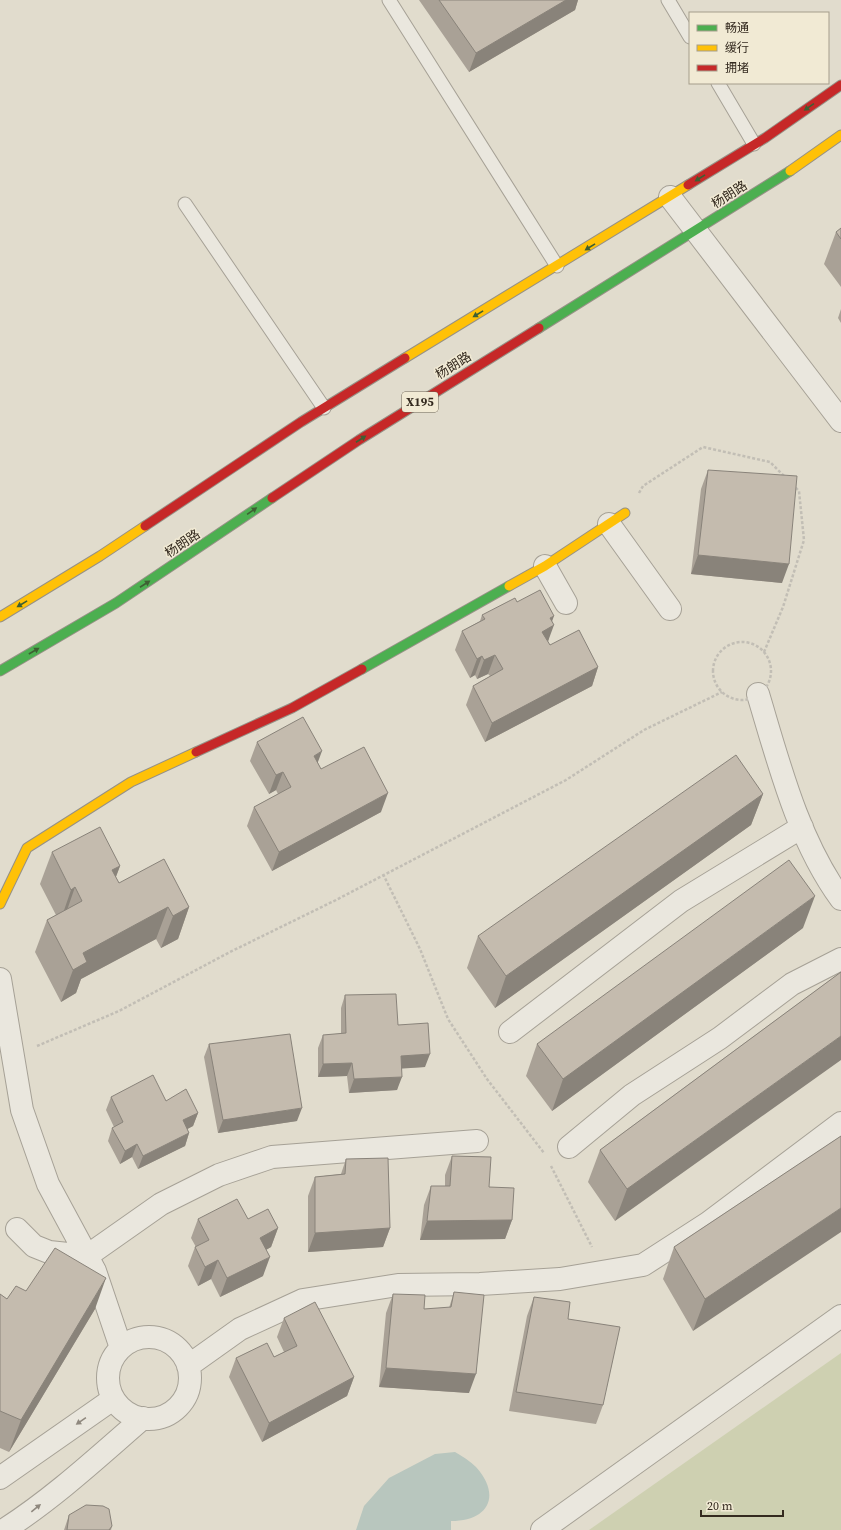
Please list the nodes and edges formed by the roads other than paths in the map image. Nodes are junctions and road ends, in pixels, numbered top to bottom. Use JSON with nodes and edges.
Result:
{"nodes":[{"id":1,"x":389,"y":0,"type":"edge"},
{"id":2,"x":668,"y":0,"type":"edge"},
{"id":3,"x":689,"y":35,"type":"edge"},
{"id":4,"x":719,"y":84,"type":"edge"},
{"id":5,"x":841,"y":85,"type":"edge"},
{"id":6,"x":841,"y":135,"type":"edge"},
{"id":7,"x":754,"y":144,"type":"junction"},
{"id":8,"x":670,"y":197,"type":"junction"},
{"id":9,"x":185,"y":204,"type":"dead end"},
{"id":10,"x":696,"y":231,"type":"junction"},
{"id":11,"x":557,"y":266,"type":"junction"},
{"id":12,"x":324,"y":408,"type":"junction"},
{"id":13,"x":841,"y":421,"type":"edge"},
{"id":14,"x":617,"y":518,"type":"joint"},
{"id":15,"x":545,"y":566,"type":"junction"},
{"id":16,"x":566,"y":603,"type":"dead end"},
{"id":17,"x":670,"y":609,"type":"dead end"},
{"id":18,"x":0,"y":617,"type":"edge"},
{"id":19,"x":0,"y":671,"type":"edge"},
{"id":20,"x":758,"y":694,"type":"road end"},
{"id":21,"x":802,"y":827,"type":"junction"},
{"id":22,"x":841,"y":899,"type":"edge"},
{"id":23,"x":0,"y":904,"type":"edge"},
{"id":24,"x":841,"y":959,"type":"edge"},
{"id":25,"x":0,"y":979,"type":"edge"},
{"id":26,"x":510,"y":1032,"type":"dead end"},
{"id":27,"x":841,"y":1123,"type":"edge"},
{"id":28,"x":477,"y":1141,"type":"dead end"},
{"id":29,"x":569,"y":1147,"type":"dead end"},
{"id":30,"x":17,"y":1229,"type":"dead end"},
{"id":31,"x":86,"y":1256,"type":"junction"},
{"id":32,"x":841,"y":1316,"type":"edge"},
{"id":33,"x":120,"y":1348,"type":"junction"},
{"id":34,"x":188,"y":1366,"type":"junction"},
{"id":35,"x":113,"y":1399,"type":"junction"},
{"id":36,"x":143,"y":1418,"type":"junction"},
{"id":37,"x":0,"y":1478,"type":"edge"},
{"id":38,"x":4,"y":1530,"type":"edge"},
{"id":39,"x":542,"y":1530,"type":"edge"}],
"edges":[{"from":1,"to":11,"type":"lane"},
{"from":2,"to":3,"type":"lane"},
{"from":4,"to":7,"type":"lane"},
{"from":5,"to":7,"type":"main road","one_way":true},
{"from":6,"to":10,"type":"main road","name":"杨朗路","number":"X195"},
{"from":7,"to":8,"type":"main road","one_way":true},
{"from":8,"to":10,"type":"street"},
{"from":8,"to":11,"type":"main road","one_way":true},
{"from":9,"to":12,"type":"lane"},
{"from":10,"to":13,"type":"street"},
{"from":19,"to":10,"type":"main road","name":"杨朗路","number":"X195","one_way":true},
{"from":11,"to":12,"type":"main road","one_way":true},
{"from":12,"to":18,"type":"main road","one_way":true},
{"from":14,"to":15,"type":"main road"},
{"from":14,"to":17,"type":"street"},
{"from":15,"to":16,"type":"street"},
{"from":15,"to":23,"type":"main road"},
{"from":20,"to":21,"type":"street"},
{"from":21,"to":22,"type":"street"},
{"from":21,"to":26,"type":"street"},
{"from":24,"to":29,"type":"street"},
{"from":25,"to":31,"type":"street"},
{"from":27,"to":34,"type":"street"},
{"from":28,"to":31,"type":"street"},
{"from":30,"to":31,"type":"street"},
{"from":31,"to":33,"type":"street"},
{"from":32,"to":39,"type":"street"},
{"from":33,"to":34,"type":"street"},
{"from":33,"to":35,"type":"street"},
{"from":34,"to":36,"type":"street"},
{"from":35,"to":36,"type":"street"},
{"from":35,"to":37,"type":"street","one_way":true},
{"from":38,"to":36,"type":"street","one_way":true}]}
